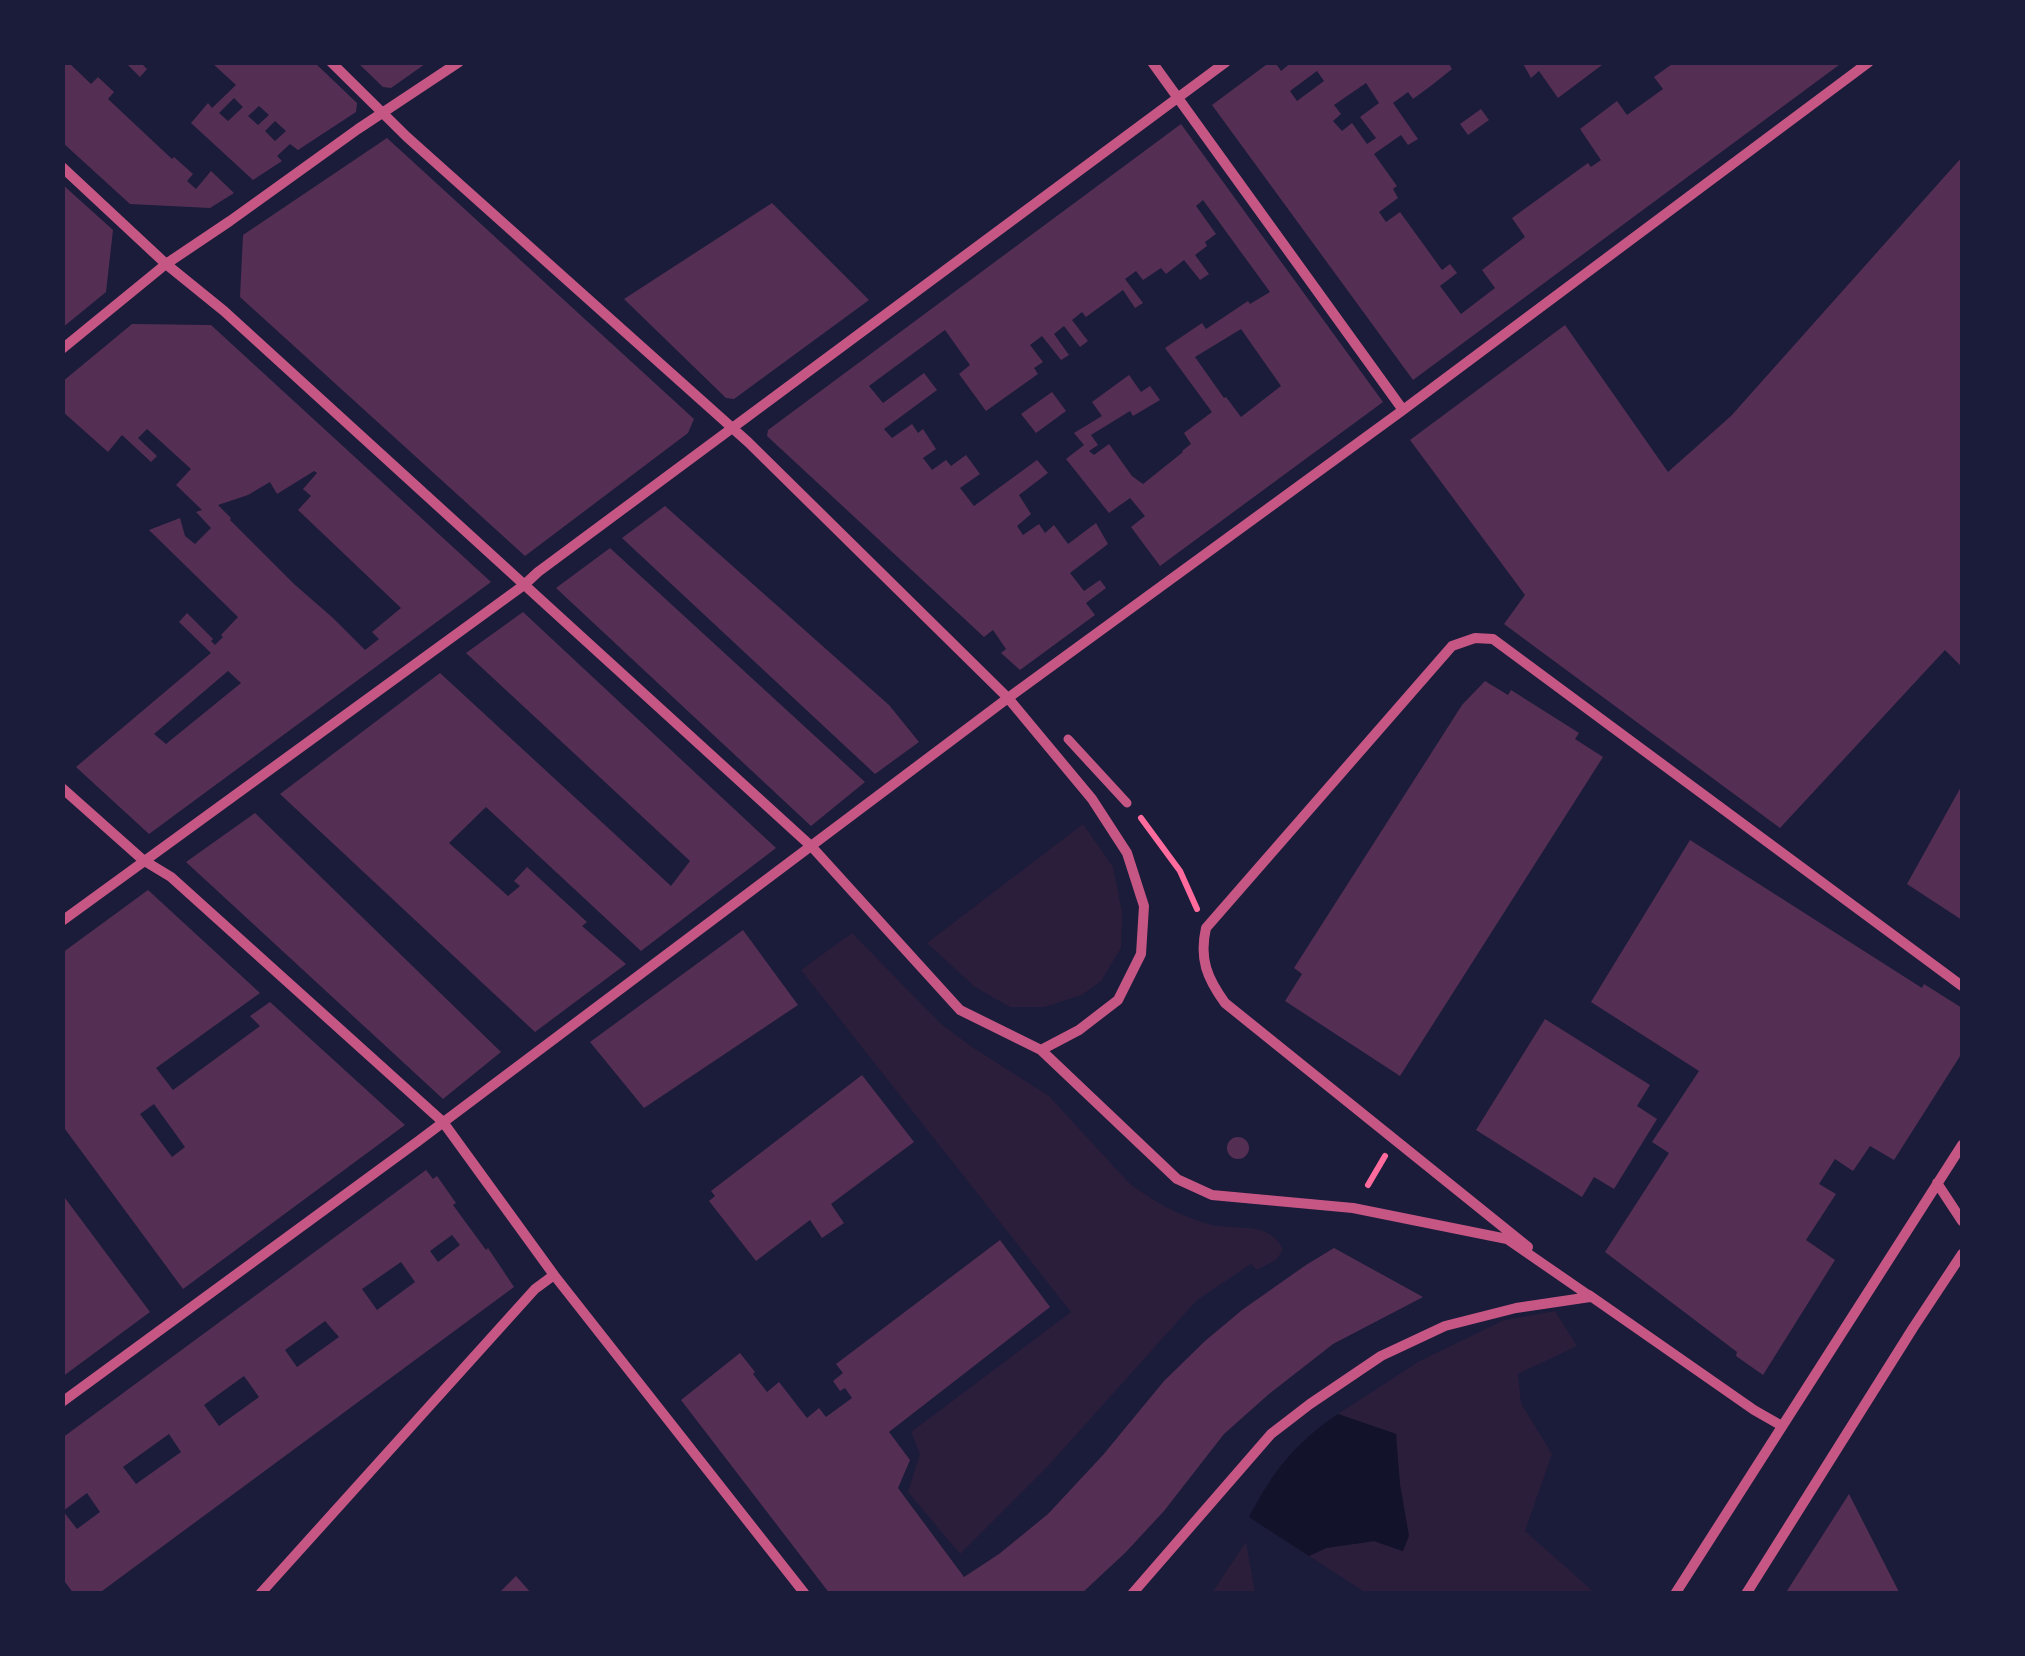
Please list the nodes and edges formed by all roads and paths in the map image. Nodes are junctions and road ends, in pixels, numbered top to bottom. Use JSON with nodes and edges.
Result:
{"nodes":[{"id":1,"x":331,"y":62,"type":"edge"},
{"id":2,"x":460,"y":62,"type":"edge"},
{"id":3,"x":1152,"y":62,"type":"edge"},
{"id":4,"x":1226,"y":62,"type":"edge"},
{"id":5,"x":1869,"y":62,"type":"edge"},
{"id":6,"x":1178,"y":98,"type":"junction"},
{"id":7,"x":383,"y":113,"type":"junction"},
{"id":8,"x":62,"y":167,"type":"edge"},
{"id":9,"x":166,"y":264,"type":"junction"},
{"id":10,"x":62,"y":349,"type":"edge"},
{"id":11,"x":1403,"y":410,"type":"junction"},
{"id":12,"x":732,"y":426,"type":"junction"},
{"id":13,"x":524,"y":585,"type":"junction"},
{"id":14,"x":1008,"y":698,"type":"junction"},
{"id":15,"x":1068,"y":739,"type":"dead end"},
{"id":16,"x":62,"y":788,"type":"edge"},
{"id":17,"x":1128,"y":803,"type":"joint"},
{"id":18,"x":812,"y":846,"type":"junction"},
{"id":19,"x":143,"y":860,"type":"junction"},
{"id":20,"x":62,"y":920,"type":"edge"},
{"id":21,"x":1206,"y":928,"type":"junction"},
{"id":22,"x":1962,"y":986,"type":"edge"},
{"id":23,"x":1041,"y":1050,"type":"junction"},
{"id":24,"x":443,"y":1122,"type":"junction"},
{"id":25,"x":1960,"y":1150,"type":"edge"},
{"id":26,"x":1385,"y":1156,"type":"dead end"},
{"id":27,"x":1937,"y":1184,"type":"junction"},
{"id":28,"x":1368,"y":1185,"type":"dead end"},
{"id":29,"x":1962,"y":1221,"type":"edge"},
{"id":30,"x":1962,"y":1254,"type":"edge"},
{"id":31,"x":554,"y":1275,"type":"junction"},
{"id":32,"x":1591,"y":1297,"type":"junction"},
{"id":33,"x":62,"y":1402,"type":"edge"},
{"id":34,"x":1782,"y":1426,"type":"junction"},
{"id":35,"x":260,"y":1594,"type":"edge"},
{"id":36,"x":805,"y":1594,"type":"edge"},
{"id":37,"x":1132,"y":1594,"type":"edge"},
{"id":38,"x":1674,"y":1594,"type":"edge"},
{"id":39,"x":1746,"y":1594,"type":"edge"}],
"edges":[{"from":1,"to":7,"type":"street"},
{"from":2,"to":7,"type":"street"},
{"from":3,"to":6,"type":"street"},
{"from":4,"to":6,"type":"street"},
{"from":5,"to":11,"type":"street"},
{"from":6,"to":11,"type":"street"},
{"from":6,"to":12,"type":"street"},
{"from":7,"to":9,"type":"street"},
{"from":7,"to":12,"type":"street"},
{"from":8,"to":9,"type":"street"},
{"from":9,"to":10,"type":"street"},
{"from":9,"to":13,"type":"street"},
{"from":11,"to":14,"type":"street"},
{"from":12,"to":13,"type":"street"},
{"from":12,"to":14,"type":"street"},
{"from":13,"to":18,"type":"street"},
{"from":13,"to":19,"type":"street"},
{"from":14,"to":18,"type":"street"},
{"from":14,"to":23,"type":"street"},
{"from":15,"to":17,"type":"street"},
{"from":16,"to":19,"type":"street"},
{"from":17,"to":21,"type":"path"},
{"from":18,"to":23,"type":"street"},
{"from":18,"to":24,"type":"street"},
{"from":19,"to":20,"type":"street"},
{"from":19,"to":24,"type":"street"},
{"from":21,"to":22,"type":"street"},
{"from":21,"to":32,"type":"street"},
{"from":23,"to":32,"type":"street"},
{"from":24,"to":31,"type":"street"},
{"from":24,"to":33,"type":"street"},
{"from":25,"to":27,"type":"street"},
{"from":26,"to":28,"type":"path"},
{"from":27,"to":29,"type":"street"},
{"from":27,"to":34,"type":"street"},
{"from":30,"to":39,"type":"street"},
{"from":31,"to":35,"type":"street"},
{"from":31,"to":36,"type":"street"},
{"from":32,"to":34,"type":"street"},
{"from":32,"to":37,"type":"street"},
{"from":34,"to":38,"type":"street"}]}
